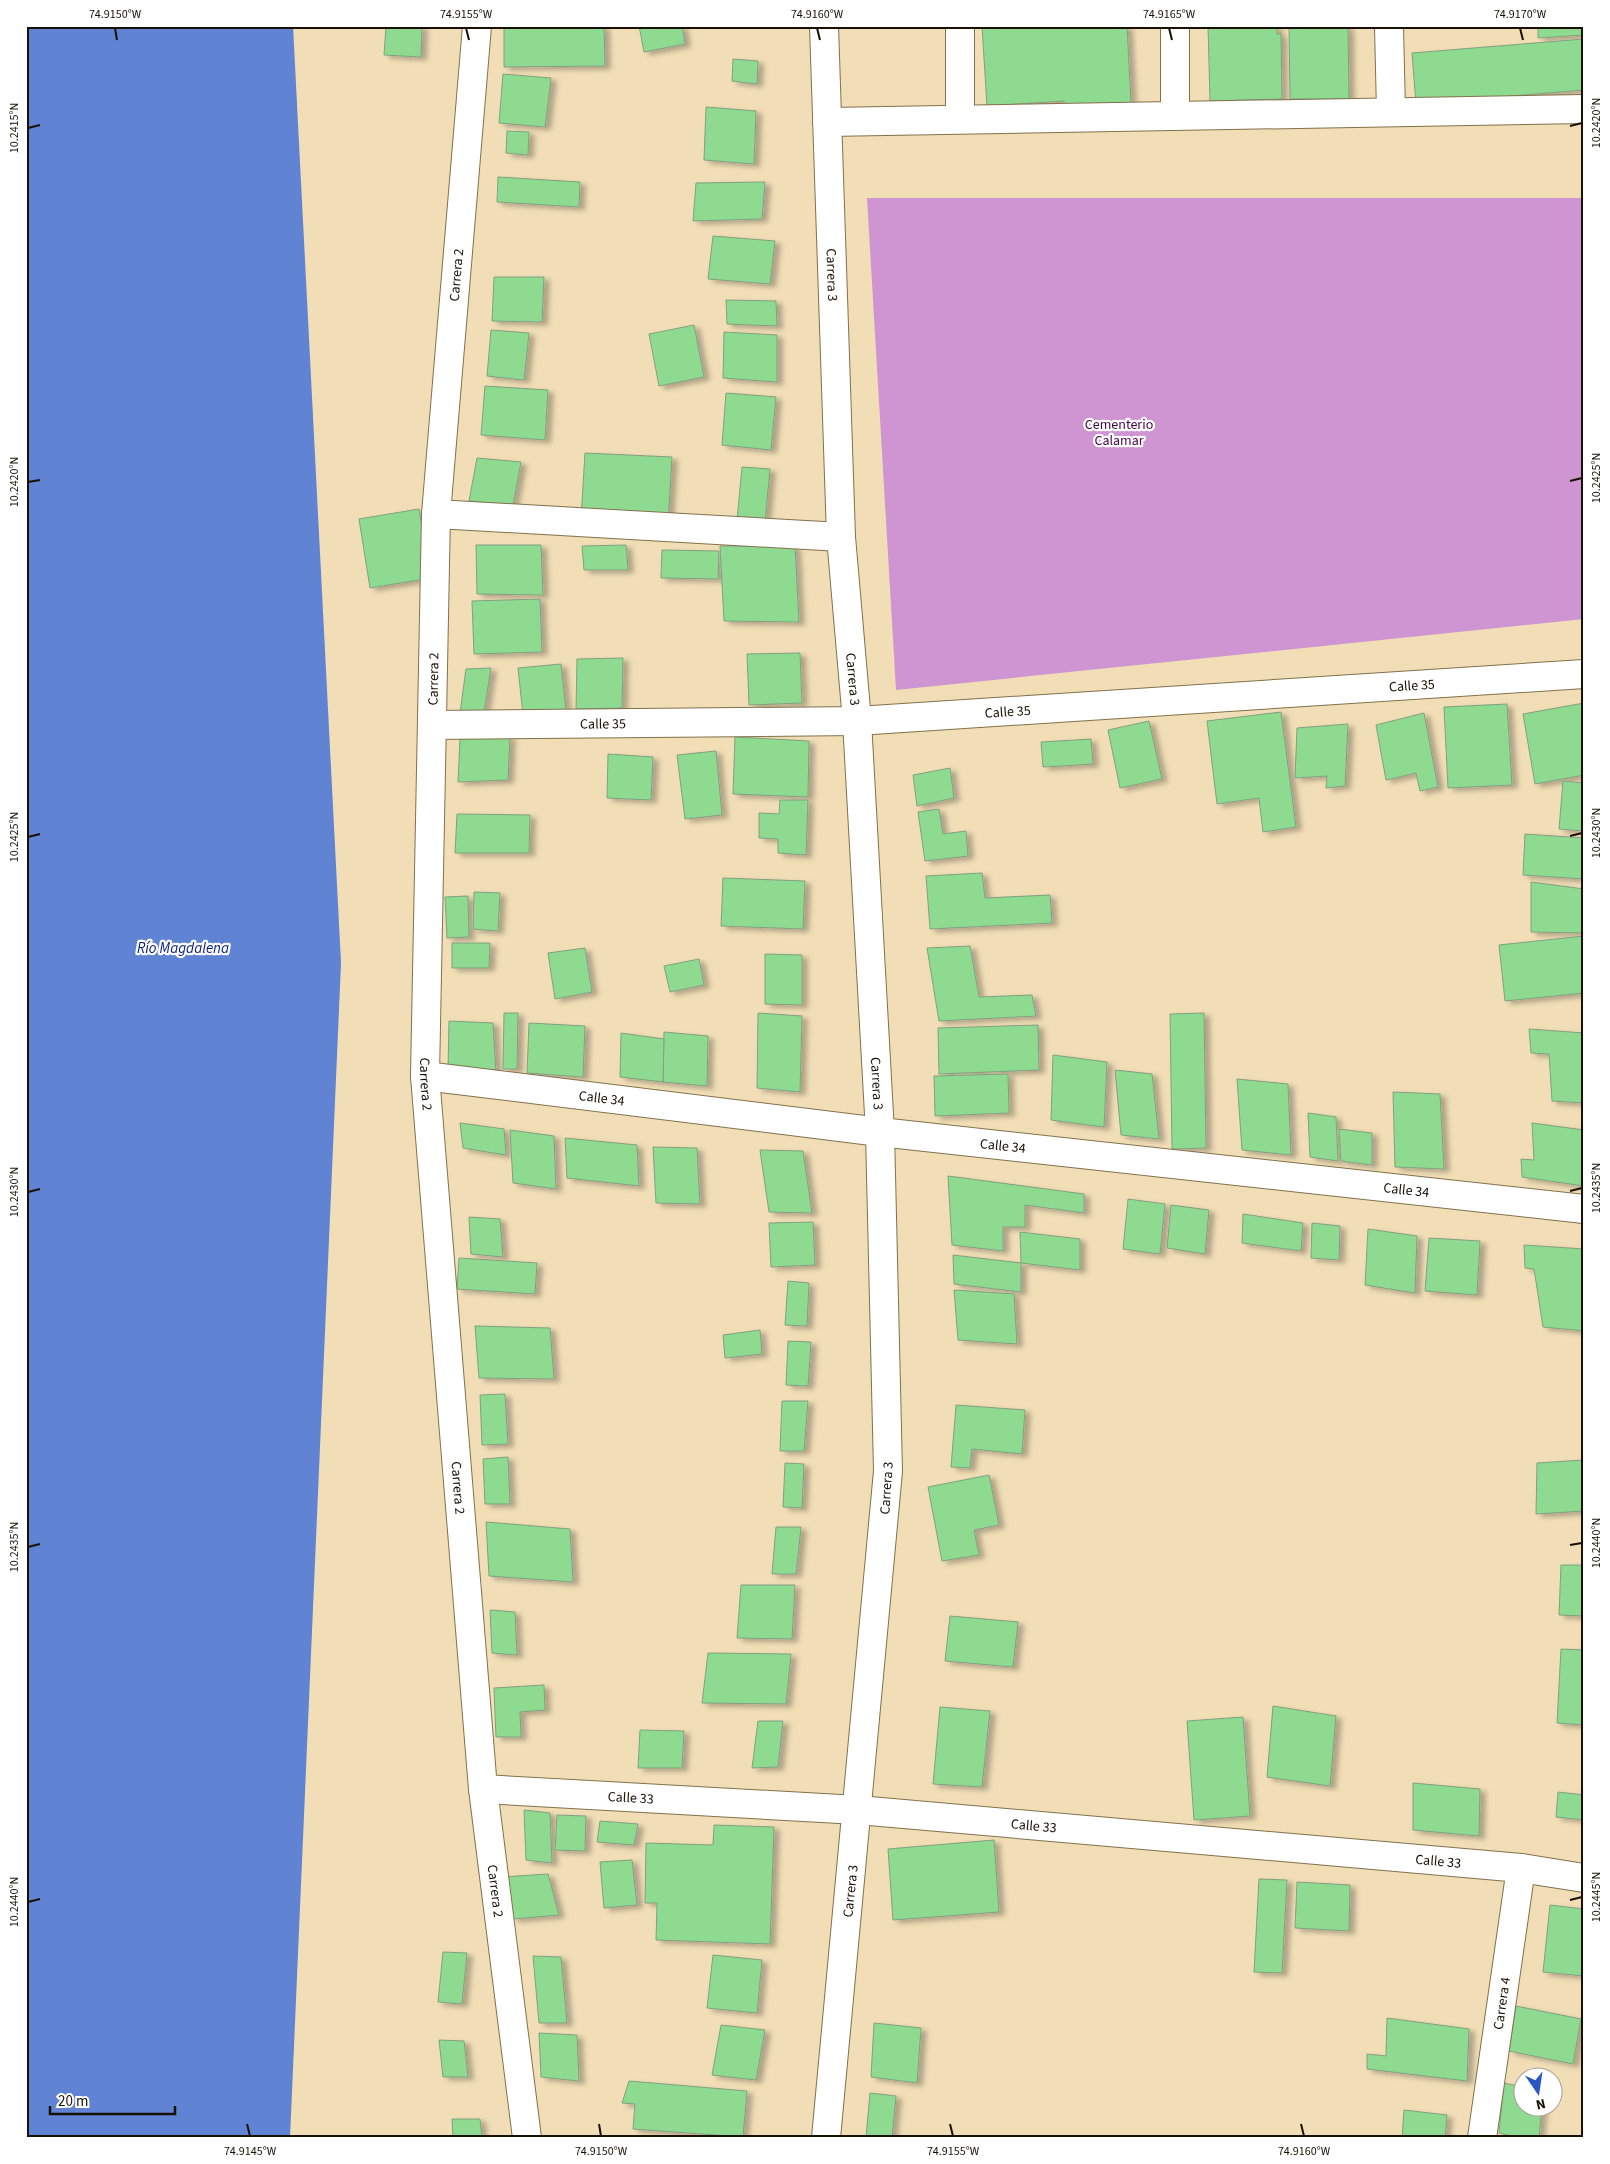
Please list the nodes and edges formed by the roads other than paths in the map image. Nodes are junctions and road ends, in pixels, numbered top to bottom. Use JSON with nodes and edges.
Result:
{"nodes":[{"id":1,"x":477,"y":26,"type":"edge"},
{"id":2,"x":824,"y":26,"type":"edge"},
{"id":3,"x":960,"y":26,"type":"edge"},
{"id":4,"x":1175,"y":26,"type":"edge"},
{"id":5,"x":1389,"y":26,"type":"edge"},
{"id":6,"x":1584,"y":109,"type":"edge"},
{"id":7,"x":1391,"y":112,"type":"junction"},
{"id":8,"x":1175,"y":116,"type":"junction"},
{"id":9,"x":960,"y":119,"type":"junction"},
{"id":10,"x":827,"y":122,"type":"junction"},
{"id":11,"x":436,"y":514,"type":"junction"},
{"id":12,"x":841,"y":537,"type":"junction"},
{"id":13,"x":1584,"y":674,"type":"edge"},
{"id":14,"x":857,"y":721,"type":"junction"},
{"id":15,"x":432,"y":725,"type":"junction"},
{"id":16,"x":425,"y":1076,"type":"junction"},
{"id":17,"x":880,"y":1132,"type":"junction"},
{"id":18,"x":1584,"y":1209,"type":"edge"},
{"id":19,"x":483,"y":1789,"type":"junction"},
{"id":20,"x":858,"y":1810,"type":"junction"},
{"id":21,"x":1521,"y":1868,"type":"junction"},
{"id":22,"x":1584,"y":1878,"type":"edge"},
{"id":23,"x":528,"y":2138,"type":"edge"},
{"id":24,"x":826,"y":2138,"type":"edge"},
{"id":25,"x":1482,"y":2138,"type":"edge"}],
"edges":[{"from":1,"to":11,"type":"street","name":"Carrera 2"},
{"from":2,"to":10,"type":"street","name":"Carrera 3"},
{"from":3,"to":9,"type":"street"},
{"from":4,"to":8,"type":"street"},
{"from":5,"to":7,"type":"street"},
{"from":6,"to":7,"type":"street"},
{"from":7,"to":8,"type":"street"},
{"from":8,"to":9,"type":"street"},
{"from":9,"to":10,"type":"street"},
{"from":10,"to":12,"type":"street","name":"Carrera 3"},
{"from":11,"to":12,"type":"street"},
{"from":11,"to":15,"type":"street","name":"Carrera 2"},
{"from":12,"to":14,"type":"street","name":"Carrera 3"},
{"from":13,"to":14,"type":"street","name":"Calle 35"},
{"from":14,"to":15,"type":"street","name":"Calle 35"},
{"from":14,"to":17,"type":"street","name":"Carrera 3"},
{"from":15,"to":16,"type":"street","name":"Carrera 2"},
{"from":16,"to":17,"type":"street","name":"Calle 34"},
{"from":16,"to":19,"type":"street","name":"Carrera 2"},
{"from":17,"to":18,"type":"street","name":"Calle 34"},
{"from":17,"to":20,"type":"street","name":"Carrera 3"},
{"from":19,"to":20,"type":"street","name":"Calle 33"},
{"from":19,"to":23,"type":"street","name":"Carrera 2"},
{"from":20,"to":21,"type":"street","name":"Calle 33"},
{"from":20,"to":24,"type":"street","name":"Carrera 3"},
{"from":21,"to":22,"type":"street","name":"Calle 33"},
{"from":21,"to":25,"type":"street","name":"Carrera 4"}]}
